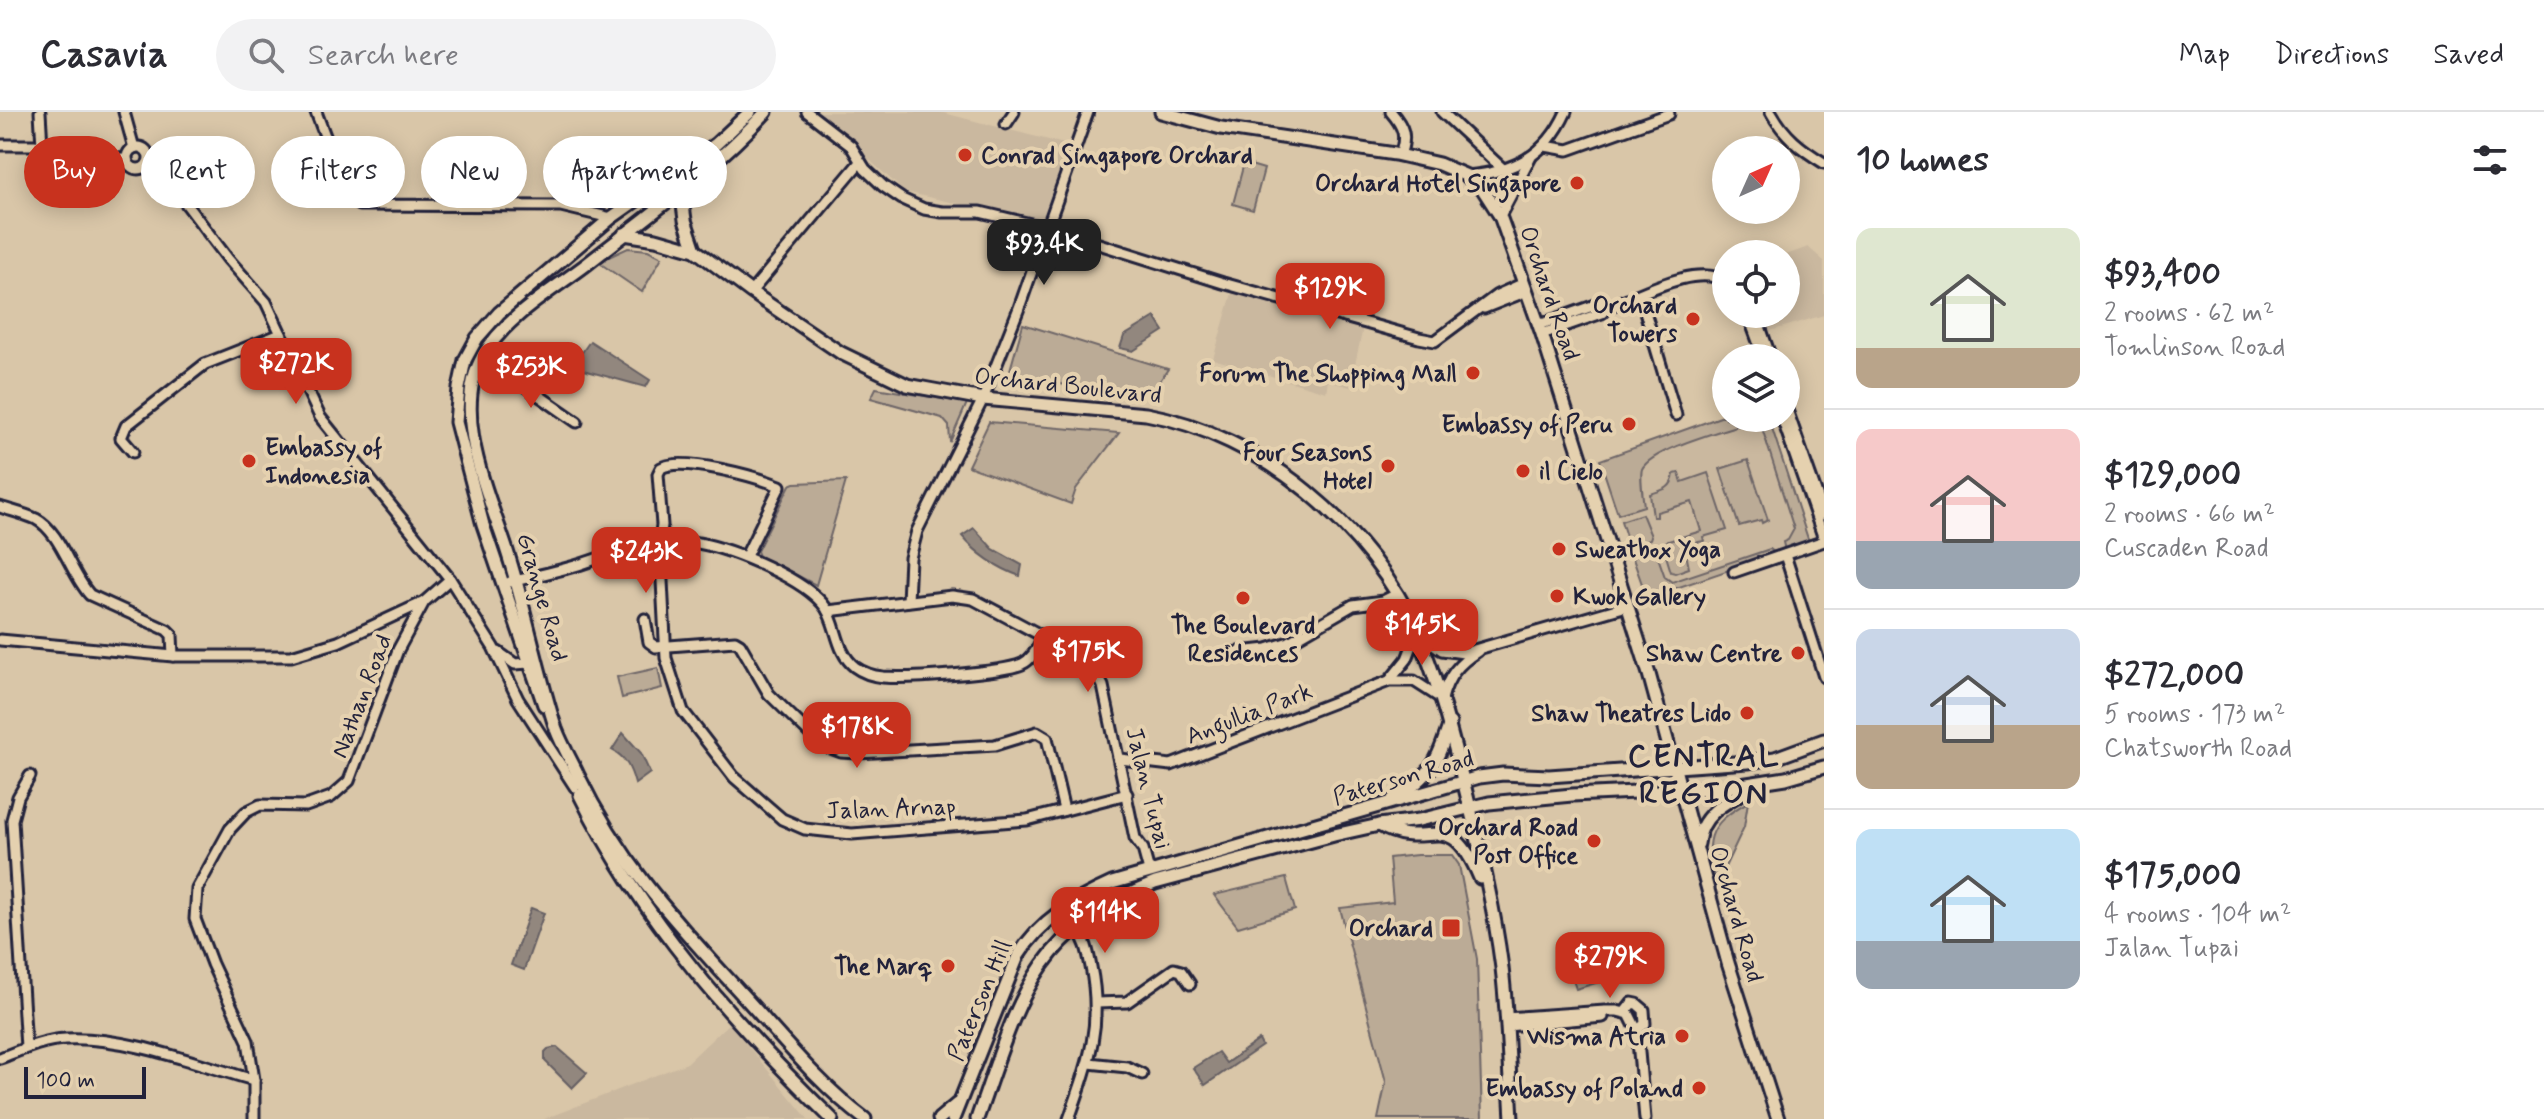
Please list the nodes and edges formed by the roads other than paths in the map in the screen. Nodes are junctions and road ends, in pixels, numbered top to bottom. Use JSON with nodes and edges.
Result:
{"nodes":[{"id":1,"x":40,"y":112,"type":"edge"},
{"id":2,"x":124,"y":112,"type":"edge"},
{"id":3,"x":316,"y":112,"type":"edge"},
{"id":4,"x":750,"y":112,"type":"edge"},
{"id":5,"x":766,"y":112,"type":"edge"},
{"id":6,"x":807,"y":112,"type":"edge"},
{"id":7,"x":1014,"y":112,"type":"edge"},
{"id":8,"x":1088,"y":112,"type":"edge"},
{"id":9,"x":1161,"y":112,"type":"edge"},
{"id":10,"x":1391,"y":112,"type":"edge"},
{"id":11,"x":1442,"y":112,"type":"edge"},
{"id":12,"x":1566,"y":112,"type":"edge"},
{"id":13,"x":1771,"y":112,"type":"edge"},
{"id":14,"x":1667,"y":115,"type":"dead end"},
{"id":15,"x":1006,"y":124,"type":"dead end"},
{"id":16,"x":41,"y":136,"type":"edge"},
{"id":17,"x":724,"y":136,"type":"edge"},
{"id":18,"x":1562,"y":136,"type":"junction"},
{"id":19,"x":0,"y":145,"type":"edge"},
{"id":20,"x":24,"y":146,"type":"edge"},
{"id":21,"x":1545,"y":146,"type":"junction"},
{"id":22,"x":1579,"y":146,"type":"junction"},
{"id":23,"x":134,"y":148,"type":"junction"},
{"id":24,"x":141,"y":149,"type":"edge"},
{"id":25,"x":727,"y":150,"type":"edge"},
{"id":26,"x":1400,"y":155,"type":"junction"},
{"id":27,"x":1531,"y":157,"type":"junction"},
{"id":28,"x":127,"y":160,"type":"joint"},
{"id":29,"x":860,"y":162,"type":"junction"},
{"id":30,"x":1824,"y":163,"type":"edge"},
{"id":31,"x":141,"y":168,"type":"edge"},
{"id":32,"x":1504,"y":170,"type":"junction"},
{"id":33,"x":1467,"y":176,"type":"junction"},
{"id":34,"x":189,"y":208,"type":"edge"},
{"id":35,"x":543,"y":208,"type":"edge"},
{"id":36,"x":577,"y":208,"type":"joint"},
{"id":37,"x":626,"y":208,"type":"edge"},
{"id":38,"x":658,"y":208,"type":"edge"},
{"id":39,"x":683,"y":208,"type":"edge"},
{"id":40,"x":1500,"y":216,"type":"junction"},
{"id":41,"x":611,"y":218,"type":"junction"},
{"id":42,"x":1048,"y":228,"type":"junction"},
{"id":43,"x":624,"y":234,"type":"junction"},
{"id":44,"x":589,"y":237,"type":"junction"},
{"id":45,"x":1085,"y":241,"type":"junction"},
{"id":46,"x":695,"y":250,"type":"junction"},
{"id":47,"x":1037,"y":256,"type":"junction"},
{"id":48,"x":1712,"y":276,"type":"edge"},
{"id":49,"x":1525,"y":287,"type":"junction"},
{"id":50,"x":751,"y":292,"type":"junction"},
{"id":51,"x":1640,"y":295,"type":"junction"},
{"id":52,"x":1540,"y":330,"type":"junction"},
{"id":53,"x":281,"y":334,"type":"junction"},
{"id":54,"x":482,"y":356,"type":"junction"},
{"id":55,"x":983,"y":399,"type":"junction"},
{"id":56,"x":1676,"y":415,"type":"dead end"},
{"id":57,"x":577,"y":422,"type":"dead end"},
{"id":58,"x":1787,"y":432,"type":"edge"},
{"id":59,"x":1795,"y":432,"type":"edge"},
{"id":60,"x":133,"y":452,"type":"dead end"},
{"id":61,"x":1822,"y":506,"type":"edge"},
{"id":62,"x":0,"y":507,"type":"edge"},
{"id":63,"x":1824,"y":515,"type":"edge"},
{"id":64,"x":1824,"y":540,"type":"edge"},
{"id":65,"x":660,"y":542,"type":"junction"},
{"id":66,"x":1785,"y":555,"type":"junction"},
{"id":67,"x":746,"y":556,"type":"junction"},
{"id":68,"x":439,"y":566,"type":"junction"},
{"id":69,"x":1734,"y":572,"type":"dead end"},
{"id":70,"x":450,"y":579,"type":"junction"},
{"id":71,"x":517,"y":580,"type":"junction"},
{"id":72,"x":504,"y":583,"type":"junction"},
{"id":73,"x":436,"y":592,"type":"junction"},
{"id":74,"x":1397,"y":594,"type":"junction"},
{"id":75,"x":908,"y":601,"type":"junction"},
{"id":76,"x":424,"y":602,"type":"junction"},
{"id":77,"x":1627,"y":606,"type":"junction"},
{"id":78,"x":828,"y":611,"type":"junction"},
{"id":79,"x":645,"y":619,"type":"dead end"},
{"id":80,"x":1417,"y":633,"type":"junction"},
{"id":81,"x":1044,"y":636,"type":"junction"},
{"id":82,"x":0,"y":640,"type":"edge"},
{"id":83,"x":665,"y":646,"type":"junction"},
{"id":84,"x":493,"y":647,"type":"junction"},
{"id":85,"x":1478,"y":651,"type":"junction"},
{"id":86,"x":1231,"y":653,"type":"dead end"},
{"id":87,"x":173,"y":656,"type":"junction"},
{"id":88,"x":526,"y":664,"type":"junction"},
{"id":89,"x":1824,"y":677,"type":"edge"},
{"id":90,"x":509,"y":680,"type":"junction"},
{"id":91,"x":1389,"y":681,"type":"junction"},
{"id":92,"x":1442,"y":699,"type":"junction"},
{"id":93,"x":1450,"y":721,"type":"junction"},
{"id":94,"x":1824,"y":740,"type":"edge"},
{"id":95,"x":1120,"y":759,"type":"junction"},
{"id":96,"x":1674,"y":767,"type":"junction"},
{"id":97,"x":1824,"y":767,"type":"edge"},
{"id":98,"x":30,"y":776,"type":"dead end"},
{"id":99,"x":1463,"y":781,"type":"junction"},
{"id":100,"x":1760,"y":783,"type":"junction"},
{"id":101,"x":575,"y":787,"type":"junction"},
{"id":102,"x":1679,"y":789,"type":"junction"},
{"id":103,"x":1127,"y":794,"type":"junction"},
{"id":104,"x":1379,"y":807,"type":"junction"},
{"id":105,"x":1470,"y":807,"type":"junction"},
{"id":106,"x":1064,"y":810,"type":"junction"},
{"id":107,"x":1379,"y":825,"type":"junction"},
{"id":108,"x":1698,"y":857,"type":"junction"},
{"id":109,"x":1149,"y":871,"type":"junction"},
{"id":110,"x":1155,"y":883,"type":"joint"},
{"id":111,"x":1489,"y":900,"type":"junction"},
{"id":112,"x":1093,"y":915,"type":"junction"},
{"id":113,"x":1076,"y":927,"type":"junction"},
{"id":114,"x":1085,"y":938,"type":"junction"},
{"id":115,"x":701,"y":951,"type":"junction"},
{"id":116,"x":687,"y":962,"type":"junction"},
{"id":117,"x":1190,"y":984,"type":"dead end"},
{"id":118,"x":1096,"y":1003,"type":"junction"},
{"id":119,"x":1506,"y":1022,"type":"junction"},
{"id":120,"x":26,"y":1048,"type":"junction"},
{"id":121,"x":0,"y":1058,"type":"edge"},
{"id":122,"x":1089,"y":1063,"type":"junction"},
{"id":123,"x":1142,"y":1074,"type":"dead end"},
{"id":124,"x":254,"y":1080,"type":"junction"},
{"id":125,"x":842,"y":1101,"type":"junction"},
{"id":126,"x":959,"y":1102,"type":"junction"},
{"id":127,"x":254,"y":1119,"type":"edge"},
{"id":128,"x":834,"y":1119,"type":"edge"},
{"id":129,"x":865,"y":1119,"type":"edge"},
{"id":130,"x":939,"y":1119,"type":"edge"},
{"id":131,"x":953,"y":1119,"type":"edge"},
{"id":132,"x":977,"y":1119,"type":"edge"},
{"id":133,"x":1069,"y":1119,"type":"edge"},
{"id":134,"x":1512,"y":1119,"type":"edge"},
{"id":135,"x":1645,"y":1119,"type":"edge"},
{"id":136,"x":1778,"y":1119,"type":"edge"}],
"edges":[{"from":1,"to":16,"type":"street"},
{"from":2,"to":23,"type":"street"},
{"from":3,"to":35,"type":"street"},
{"from":4,"to":17,"type":"main road","name":"Grange Road"},
{"from":5,"to":25,"type":"main road","name":"Grange Road"},
{"from":6,"to":29,"type":"street"},
{"from":7,"to":15,"type":"street"},
{"from":8,"to":42,"type":"street"},
{"from":9,"to":26,"type":"main road"},
{"from":10,"to":26,"type":"street"},
{"from":11,"to":32,"type":"street"},
{"from":12,"to":18,"type":"street"},
{"from":13,"to":30,"type":"street"},
{"from":14,"to":22,"type":"street"},
{"from":18,"to":21,"type":"street"},
{"from":18,"to":22,"type":"street"},
{"from":19,"to":20,"type":"street"},
{"from":21,"to":22,"type":"street"},
{"from":21,"to":27,"type":"street"},
{"from":23,"to":24,"type":"street"},
{"from":23,"to":28,"type":"street"},
{"from":26,"to":33,"type":"main road"},
{"from":27,"to":32,"type":"street"},
{"from":27,"to":40,"type":"street"},
{"from":28,"to":31,"type":"street"},
{"from":29,"to":42,"type":"street"},
{"from":29,"to":50,"type":"street"},
{"from":32,"to":33,"type":"street"},
{"from":33,"to":40,"type":"main road","name":"Orchard Road"},
{"from":34,"to":53,"type":"street"},
{"from":36,"to":41,"type":"street"},
{"from":36,"to":44,"type":"street"},
{"from":37,"to":41,"type":"main road","name":"Grange Road"},
{"from":38,"to":43,"type":"main road","name":"Grange Road"},
{"from":39,"to":46,"type":"main road"},
{"from":40,"to":49,"type":"main road","name":"Orchard Road"},
{"from":41,"to":44,"type":"main road","name":"Grange Road"},
{"from":42,"to":45,"type":"street"},
{"from":42,"to":47,"type":"street"},
{"from":43,"to":46,"type":"main road","name":"Orchard Boulevard"},
{"from":43,"to":54,"type":"main road","name":"Grange Road"},
{"from":44,"to":72,"type":"main road","name":"Grange Road"},
{"from":45,"to":47,"type":"street"},
{"from":45,"to":49,"type":"street"},
{"from":46,"to":50,"type":"main road","name":"Orchard Boulevard"},
{"from":47,"to":55,"type":"street"},
{"from":48,"to":51,"type":"street"},
{"from":49,"to":52,"type":"main road","name":"Orchard Road"},
{"from":50,"to":55,"type":"main road","name":"Orchard Boulevard"},
{"from":51,"to":52,"type":"street"},
{"from":51,"to":56,"type":"street"},
{"from":52,"to":77,"type":"main road","name":"Orchard Road"},
{"from":53,"to":60,"type":"street"},
{"from":53,"to":68,"type":"street"},
{"from":54,"to":57,"type":"street"},
{"from":54,"to":71,"type":"main road","name":"Grange Road"},
{"from":55,"to":74,"type":"main road","name":"Orchard Boulevard"},
{"from":55,"to":75,"type":"street"},
{"from":58,"to":64,"type":"street"},
{"from":59,"to":61,"type":"street"},
{"from":61,"to":63,"type":"street"},
{"from":62,"to":87,"type":"street"},
{"from":64,"to":66,"type":"street"},
{"from":65,"to":67,"type":"street"},
{"from":65,"to":67,"type":"street","name":"Jalan Arnap"},
{"from":65,"to":71,"type":"street"},
{"from":65,"to":83,"type":"street","name":"Jalan Arnap"},
{"from":66,"to":69,"type":"street"},
{"from":66,"to":89,"type":"street"},
{"from":67,"to":78,"type":"street"},
{"from":68,"to":70,"type":"street"},
{"from":68,"to":73,"type":"street"},
{"from":70,"to":73,"type":"street","name":"Nathan Road"},
{"from":70,"to":84,"type":"street"},
{"from":71,"to":72,"type":"street"},
{"from":71,"to":115,"type":"main road","name":"Grange Road"},
{"from":72,"to":88,"type":"main road","name":"Grange Road"},
{"from":73,"to":76,"type":"street","name":"Nathan Road"},
{"from":74,"to":80,"type":"main road","name":"Orchard Boulevard"},
{"from":74,"to":86,"type":"street"},
{"from":75,"to":78,"type":"street","name":"Jalan Tupai"},
{"from":75,"to":81,"type":"street","name":"Jalan Tupai"},
{"from":76,"to":87,"type":"street"},
{"from":76,"to":124,"type":"street","name":"Nathan Road"},
{"from":77,"to":85,"type":"street"},
{"from":77,"to":96,"type":"main road","name":"Orchard Road"},
{"from":78,"to":81,"type":"street"},
{"from":79,"to":83,"type":"street"},
{"from":80,"to":85,"type":"street"},
{"from":80,"to":91,"type":"street"},
{"from":80,"to":92,"type":"main road","name":"Orchard Boulevard"},
{"from":81,"to":95,"type":"street","name":"Jalan Tupai"},
{"from":82,"to":87,"type":"street"},
{"from":83,"to":106,"type":"street","name":"Jalan Arnap"},
{"from":83,"to":106,"type":"street"},
{"from":84,"to":88,"type":"street"},
{"from":84,"to":90,"type":"street"},
{"from":85,"to":92,"type":"street"},
{"from":88,"to":90,"type":"street"},
{"from":88,"to":101,"type":"main road","name":"Grange Road"},
{"from":90,"to":101,"type":"street"},
{"from":91,"to":92,"type":"street"},
{"from":91,"to":95,"type":"street","name":"Angullia Park"},
{"from":92,"to":93,"type":"main road","name":"Orchard Boulevard"},
{"from":93,"to":99,"type":"main road","name":"Orchard Boulevard"},
{"from":93,"to":104,"type":"main road"},
{"from":94,"to":96,"type":"main road","name":"Paterson Road"},
{"from":95,"to":103,"type":"street","name":"Jalan Tupai"},
{"from":96,"to":99,"type":"main road","name":"Paterson Road"},
{"from":96,"to":102,"type":"main road","name":"Orchard Road"},
{"from":97,"to":100,"type":"main road"},
{"from":98,"to":120,"type":"street"},
{"from":99,"to":104,"type":"main road","name":"Paterson Road"},
{"from":99,"to":105,"type":"main road","name":"Orchard Boulevard"},
{"from":100,"to":102,"type":"main road","name":"Paterson Road"},
{"from":100,"to":108,"type":"main road"},
{"from":101,"to":116,"type":"main road","name":"Grange Road"},
{"from":102,"to":105,"type":"main road","name":"Paterson Road"},
{"from":102,"to":108,"type":"main road","name":"Orchard Road"},
{"from":103,"to":106,"type":"street","name":"Jalan Arnap"},
{"from":103,"to":109,"type":"street","name":"Jalan Tupai"},
{"from":104,"to":109,"type":"main road","name":"Paterson Road"},
{"from":105,"to":107,"type":"main road","name":"Paterson Road"},
{"from":105,"to":111,"type":"main road","name":"Orchard Boulevard"},
{"from":107,"to":110,"type":"main road","name":"Paterson Road"},
{"from":107,"to":111,"type":"main road"},
{"from":108,"to":136,"type":"main road","name":"Orchard Road"},
{"from":109,"to":126,"type":"main road","name":"Paterson Hill"},
{"from":110,"to":112,"type":"main road","name":"Paterson Hill"},
{"from":111,"to":119,"type":"main road","name":"Orchard Boulevard"},
{"from":112,"to":113,"type":"main road","name":"Paterson Hill"},
{"from":112,"to":114,"type":"street"},
{"from":113,"to":114,"type":"street"},
{"from":113,"to":132,"type":"main road","name":"Paterson Hill"},
{"from":114,"to":118,"type":"street"},
{"from":115,"to":116,"type":"main road"},
{"from":115,"to":125,"type":"main road","name":"Grange Road"},
{"from":116,"to":128,"type":"main road","name":"Grange Road"},
{"from":117,"to":118,"type":"street"},
{"from":118,"to":122,"type":"street"},
{"from":119,"to":134,"type":"main road","name":"Orchard Boulevard"},
{"from":119,"to":135,"type":"street"},
{"from":120,"to":121,"type":"street"},
{"from":120,"to":124,"type":"street"},
{"from":122,"to":123,"type":"street"},
{"from":122,"to":133,"type":"street"},
{"from":124,"to":127,"type":"street","name":"Nathan Road"},
{"from":125,"to":128,"type":"main road"},
{"from":125,"to":129,"type":"main road","name":"Grange Road"},
{"from":126,"to":130,"type":"main road"},
{"from":126,"to":131,"type":"main road","name":"Paterson Hill"}]}
